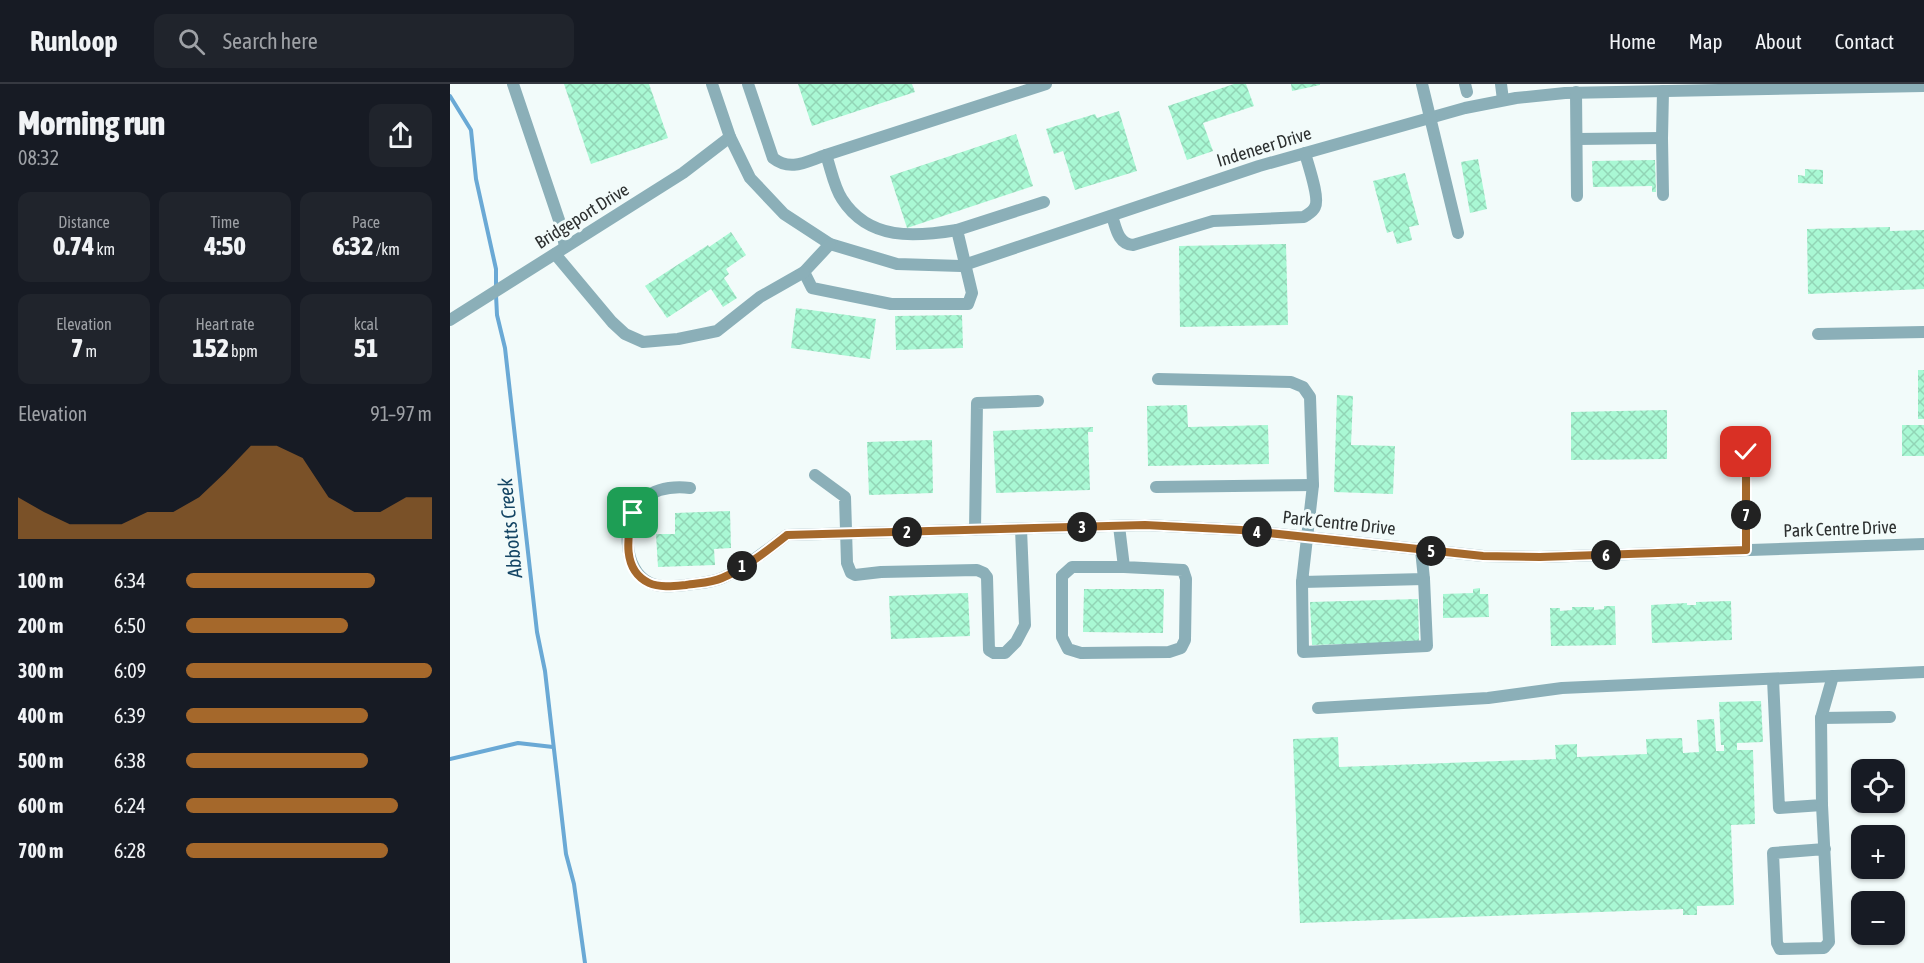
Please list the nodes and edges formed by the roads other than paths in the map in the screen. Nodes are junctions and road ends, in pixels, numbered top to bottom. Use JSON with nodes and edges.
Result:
{"nodes":[{"id":1,"x":513,"y":84,"type":"edge"},
{"id":2,"x":712,"y":84,"type":"edge"},
{"id":3,"x":748,"y":84,"type":"edge"},
{"id":4,"x":1046,"y":84,"type":"edge"},
{"id":5,"x":1422,"y":84,"type":"edge"},
{"id":6,"x":1501,"y":84,"type":"edge"},
{"id":7,"x":1796,"y":86,"type":"edge"},
{"id":8,"x":1851,"y":86,"type":"edge"},
{"id":9,"x":1924,"y":86,"type":"edge"},
{"id":10,"x":1693,"y":87,"type":"edge"},
{"id":11,"x":1663,"y":91,"type":"junction"},
{"id":12,"x":1576,"y":92,"type":"junction"},
{"id":13,"x":1503,"y":100,"type":"junction"},
{"id":14,"x":1430,"y":118,"type":"junction"},
{"id":15,"x":730,"y":137,"type":"junction"},
{"id":16,"x":1662,"y":138,"type":"junction"},
{"id":17,"x":1577,"y":139,"type":"junction"},
{"id":18,"x":1305,"y":153,"type":"junction"},
{"id":19,"x":826,"y":155,"type":"junction"},
{"id":20,"x":1663,"y":195,"type":"dead end"},
{"id":21,"x":1577,"y":196,"type":"dead end"},
{"id":22,"x":1044,"y":202,"type":"dead end"},
{"id":23,"x":1112,"y":216,"type":"junction"},
{"id":24,"x":957,"y":230,"type":"junction"},
{"id":25,"x":1458,"y":233,"type":"dead end"},
{"id":26,"x":830,"y":244,"type":"junction"},
{"id":27,"x":560,"y":251,"type":"junction"},
{"id":28,"x":966,"y":264,"type":"junction"},
{"id":29,"x":804,"y":272,"type":"junction"},
{"id":30,"x":452,"y":316,"type":"edge"},
{"id":31,"x":1924,"y":332,"type":"edge"},
{"id":32,"x":1818,"y":334,"type":"dead end"},
{"id":33,"x":1158,"y":379,"type":"dead end"},
{"id":34,"x":1038,"y":401,"type":"dead end"},
{"id":35,"x":1746,"y":452,"type":"dead end"},
{"id":36,"x":815,"y":475,"type":"dead end"},
{"id":37,"x":1313,"y":485,"type":"junction"},
{"id":38,"x":1156,"y":487,"type":"dead end"},
{"id":39,"x":690,"y":488,"type":"dead end"},
{"id":40,"x":1119,"y":526,"type":"junction"},
{"id":41,"x":1021,"y":529,"type":"junction"},
{"id":42,"x":975,"y":530,"type":"junction"},
{"id":43,"x":847,"y":533,"type":"junction"},
{"id":44,"x":1306,"y":538,"type":"junction"},
{"id":45,"x":1924,"y":544,"type":"edge"},
{"id":46,"x":1422,"y":550,"type":"junction"},
{"id":47,"x":1746,"y":550,"type":"junction"},
{"id":48,"x":1124,"y":567,"type":"junction"},
{"id":49,"x":1424,"y":579,"type":"junction"},
{"id":50,"x":1302,"y":582,"type":"junction"},
{"id":51,"x":1924,"y":672,"type":"edge"},
{"id":52,"x":1833,"y":676,"type":"junction"},
{"id":53,"x":1773,"y":679,"type":"junction"},
{"id":54,"x":1318,"y":708,"type":"dead end"},
{"id":55,"x":1890,"y":717,"type":"dead end"},
{"id":56,"x":1821,"y":718,"type":"junction"},
{"id":57,"x":1822,"y":805,"type":"junction"},
{"id":58,"x":1825,"y":849,"type":"junction"}],
"edges":[{"from":1,"to":27,"type":"street"},
{"from":2,"to":15,"type":"street","name":"Indeneer Drive"},
{"from":3,"to":19,"type":"street"},
{"from":4,"to":19,"type":"street"},
{"from":5,"to":14,"type":"street"},
{"from":6,"to":13,"type":"street"},
{"from":7,"to":8,"type":"street","name":"Indeneer Drive"},
{"from":7,"to":10,"type":"street","name":"Indeneer Drive"},
{"from":8,"to":9,"type":"street","name":"Indeneer Drive"},
{"from":10,"to":11,"type":"street","name":"Indeneer Drive"},
{"from":11,"to":12,"type":"street","name":"Indeneer Drive"},
{"from":11,"to":16,"type":"street"},
{"from":12,"to":13,"type":"street","name":"Indeneer Drive"},
{"from":12,"to":17,"type":"street"},
{"from":13,"to":14,"type":"street","name":"Indeneer Drive"},
{"from":14,"to":18,"type":"street","name":"Indeneer Drive"},
{"from":14,"to":25,"type":"street"},
{"from":15,"to":26,"type":"street","name":"Indeneer Drive"},
{"from":15,"to":27,"type":"street","name":"Bridgeport Drive"},
{"from":16,"to":17,"type":"street"},
{"from":16,"to":20,"type":"street"},
{"from":17,"to":21,"type":"street"},
{"from":18,"to":23,"type":"street","name":"Indeneer Drive"},
{"from":18,"to":23,"type":"street"},
{"from":19,"to":24,"type":"street"},
{"from":22,"to":24,"type":"street"},
{"from":23,"to":28,"type":"street","name":"Indeneer Drive"},
{"from":24,"to":28,"type":"street"},
{"from":26,"to":28,"type":"street","name":"Indeneer Drive"},
{"from":26,"to":29,"type":"street"},
{"from":27,"to":29,"type":"street"},
{"from":27,"to":30,"type":"street","name":"Bridgeport Drive"},
{"from":28,"to":29,"type":"street"},
{"from":31,"to":32,"type":"street"},
{"from":33,"to":37,"type":"street"},
{"from":34,"to":42,"type":"street"},
{"from":35,"to":47,"type":"street"},
{"from":36,"to":43,"type":"street"},
{"from":37,"to":38,"type":"street"},
{"from":37,"to":44,"type":"street"},
{"from":39,"to":43,"type":"street","name":"Park Centre Drive"},
{"from":40,"to":41,"type":"street","name":"Park Centre Drive"},
{"from":40,"to":44,"type":"street","name":"Park Centre Drive"},
{"from":40,"to":48,"type":"street"},
{"from":41,"to":42,"type":"street","name":"Park Centre Drive"},
{"from":41,"to":43,"type":"street"},
{"from":42,"to":43,"type":"street","name":"Park Centre Drive"},
{"from":44,"to":46,"type":"street","name":"Park Centre Drive"},
{"from":44,"to":50,"type":"street"},
{"from":45,"to":47,"type":"street","name":"Park Centre Drive"},
{"from":46,"to":47,"type":"street","name":"Park Centre Drive"},
{"from":46,"to":49,"type":"street"},
{"from":48,"to":48,"type":"street"},
{"from":49,"to":50,"type":"street"},
{"from":49,"to":50,"type":"street"},
{"from":51,"to":52,"type":"street"},
{"from":52,"to":53,"type":"street"},
{"from":52,"to":56,"type":"street"},
{"from":53,"to":54,"type":"street"},
{"from":53,"to":57,"type":"street"},
{"from":55,"to":56,"type":"street"},
{"from":56,"to":57,"type":"street"},
{"from":57,"to":58,"type":"street"},
{"from":58,"to":58,"type":"street"}]}
